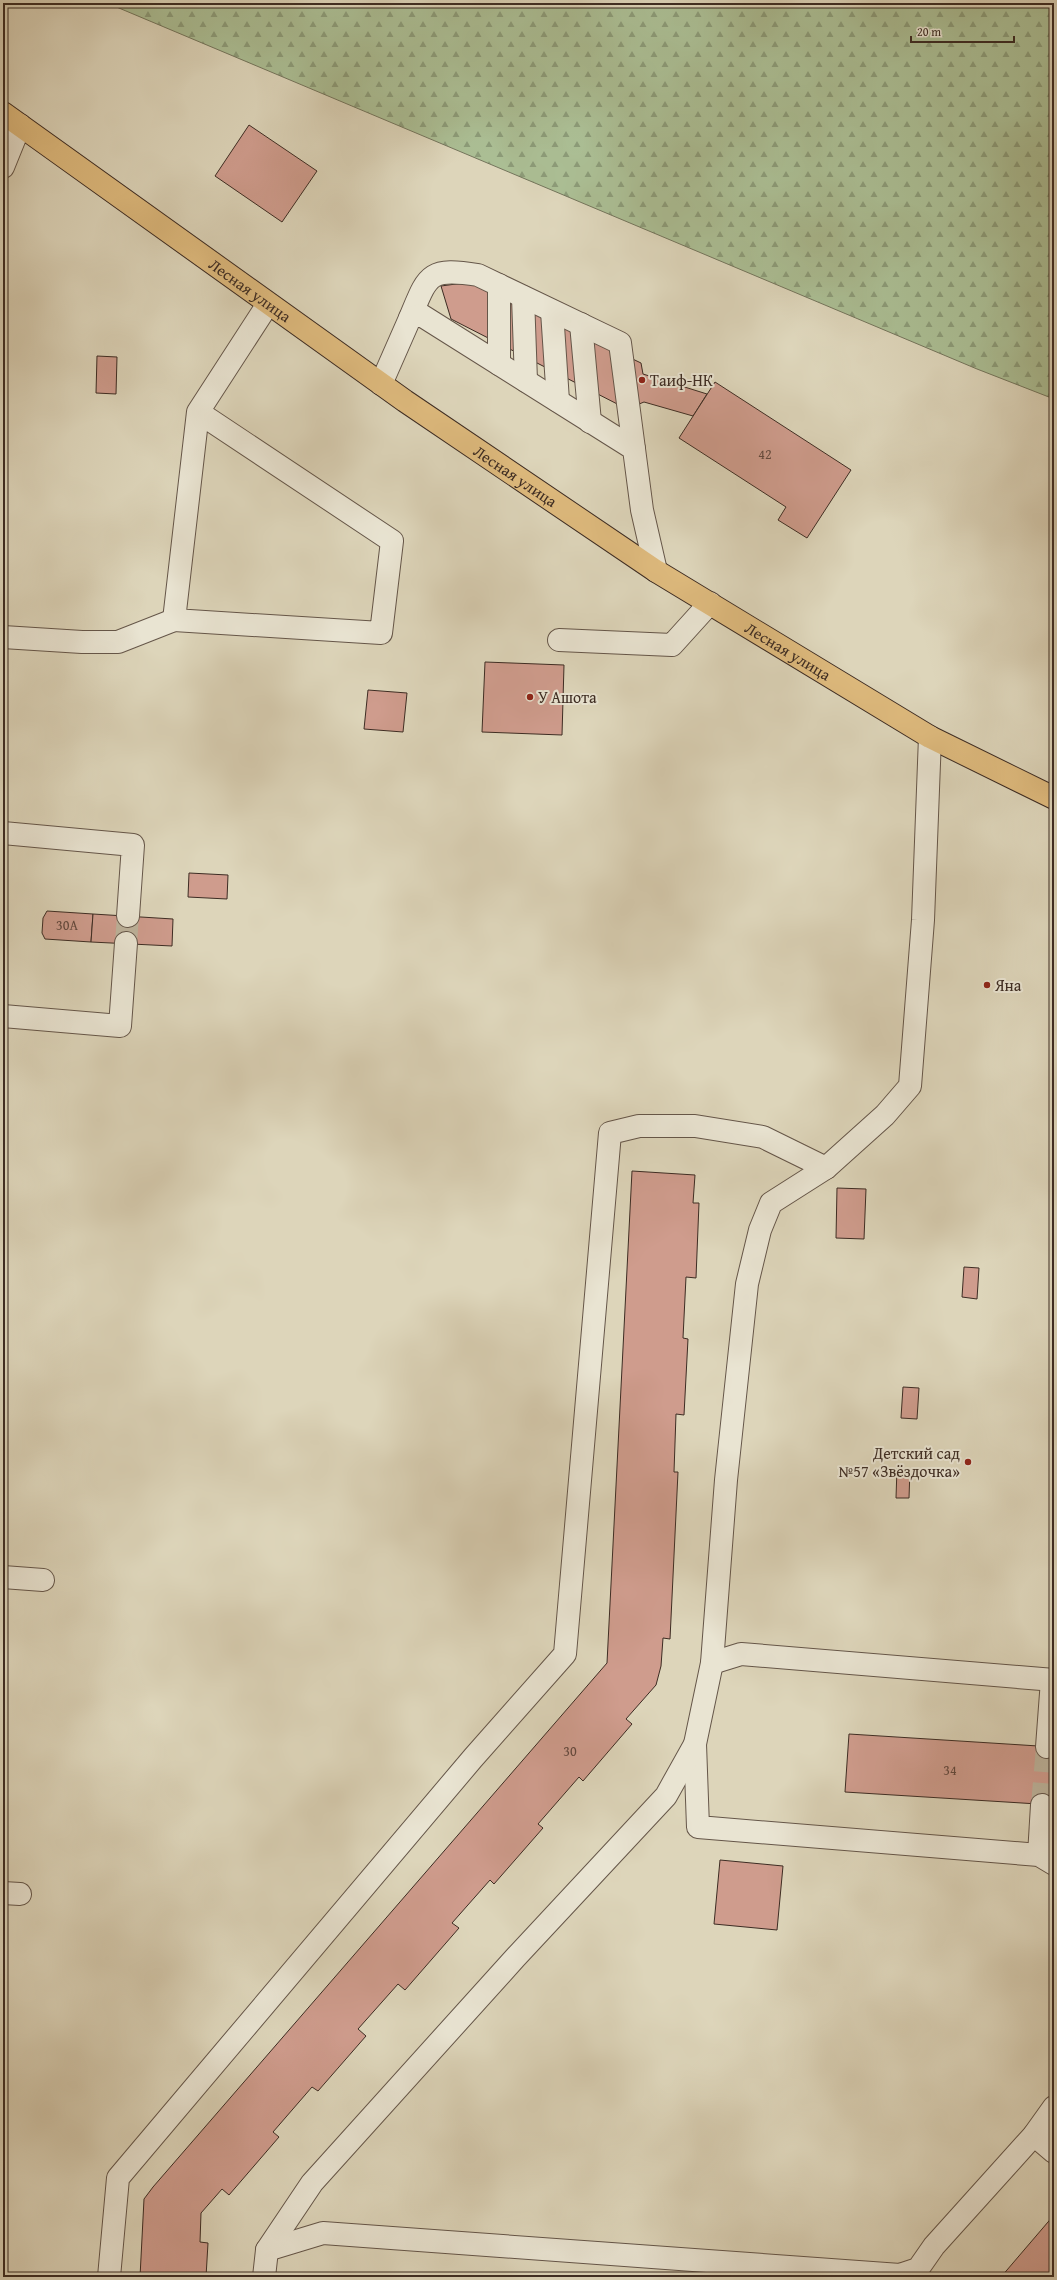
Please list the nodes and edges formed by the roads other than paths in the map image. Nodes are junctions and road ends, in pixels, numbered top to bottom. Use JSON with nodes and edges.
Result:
{"nodes":[{"id":1,"x":12,"y":119,"type":"edge"},
{"id":2,"x":3,"y":167,"type":"edge"},
{"id":3,"x":499,"y":285,"type":"junction"},
{"id":4,"x":524,"y":297,"type":"junction"},
{"id":5,"x":268,"y":304,"type":"junction"},
{"id":6,"x":552,"y":311,"type":"junction"},
{"id":7,"x":410,"y":318,"type":"junction"},
{"id":8,"x":581,"y":324,"type":"junction"},
{"id":9,"x":499,"y":364,"type":"junction"},
{"id":10,"x":526,"y":381,"type":"junction"},
{"id":11,"x":382,"y":384,"type":"junction"},
{"id":12,"x":558,"y":401,"type":"junction"},
{"id":13,"x":198,"y":412,"type":"junction"},
{"id":14,"x":590,"y":422,"type":"junction"},
{"id":15,"x":634,"y":450,"type":"junction"},
{"id":16,"x":656,"y":570,"type":"junction"},
{"id":17,"x":710,"y":603,"type":"junction"},
{"id":18,"x":174,"y":620,"type":"junction"},
{"id":19,"x":3,"y":637,"type":"edge"},
{"id":20,"x":559,"y":640,"type":"dead end"},
{"id":21,"x":930,"y":737,"type":"junction"},
{"id":22,"x":1054,"y":798,"type":"edge"},
{"id":23,"x":3,"y":833,"type":"edge"},
{"id":24,"x":128,"y":916,"type":"tunnel mouth"},
{"id":25,"x":126,"y":943,"type":"tunnel mouth"},
{"id":26,"x":3,"y":1016,"type":"edge"},
{"id":27,"x":826,"y":1168,"type":"junction"},
{"id":28,"x":3,"y":1577,"type":"edge"},
{"id":29,"x":43,"y":1580,"type":"dead end"},
{"id":30,"x":712,"y":1663,"type":"junction"},
{"id":31,"x":1053,"y":1680,"type":"edge"},
{"id":32,"x":695,"y":1744,"type":"junction"},
{"id":33,"x":1047,"y":1747,"type":"tunnel mouth"},
{"id":34,"x":1042,"y":1804,"type":"tunnel mouth"},
{"id":35,"x":1046,"y":1859,"type":"edge"},
{"id":36,"x":1054,"y":2107,"type":"edge"},
{"id":37,"x":1034,"y":2135,"type":"junction"},
{"id":38,"x":1054,"y":2152,"type":"edge"},
{"id":39,"x":267,"y":2250,"type":"junction"},
{"id":40,"x":109,"y":2277,"type":"edge"},
{"id":41,"x":264,"y":2277,"type":"edge"}],
"edges":[{"from":1,"to":2,"type":"lane"},
{"from":1,"to":5,"type":"main road","name":"Лесная улица"},
{"from":3,"to":4,"type":"lane"},
{"from":3,"to":7,"type":"lane"},
{"from":3,"to":9,"type":"lane"},
{"from":4,"to":6,"type":"lane"},
{"from":4,"to":10,"type":"lane"},
{"from":5,"to":11,"type":"main road","name":"Лесная улица"},
{"from":5,"to":13,"type":"lane"},
{"from":6,"to":8,"type":"lane"},
{"from":6,"to":12,"type":"lane"},
{"from":7,"to":9,"type":"lane"},
{"from":7,"to":11,"type":"lane"},
{"from":8,"to":14,"type":"lane"},
{"from":8,"to":15,"type":"lane"},
{"from":9,"to":10,"type":"lane"},
{"from":10,"to":12,"type":"lane"},
{"from":11,"to":16,"type":"main road","name":"Лесная улица"},
{"from":12,"to":14,"type":"lane"},
{"from":13,"to":18,"type":"lane"},
{"from":13,"to":18,"type":"lane"},
{"from":14,"to":15,"type":"lane"},
{"from":15,"to":16,"type":"lane"},
{"from":16,"to":17,"type":"main road","name":"Лесная улица"},
{"from":17,"to":20,"type":"lane"},
{"from":17,"to":21,"type":"main road","name":"Лесная улица"},
{"from":18,"to":19,"type":"lane"},
{"from":21,"to":22,"type":"main road","name":"Лесная улица"},
{"from":21,"to":27,"type":"lane"},
{"from":23,"to":24,"type":"lane"},
{"from":25,"to":26,"type":"lane"},
{"from":27,"to":30,"type":"lane"},
{"from":27,"to":40,"type":"lane"},
{"from":28,"to":29,"type":"lane"},
{"from":30,"to":31,"type":"lane"},
{"from":30,"to":32,"type":"lane"},
{"from":31,"to":33,"type":"lane"},
{"from":32,"to":35,"type":"lane"},
{"from":32,"to":39,"type":"lane"},
{"from":34,"to":35,"type":"lane"},
{"from":36,"to":37,"type":"lane"},
{"from":37,"to":38,"type":"lane"},
{"from":37,"to":39,"type":"lane"},
{"from":39,"to":41,"type":"lane"}]}
